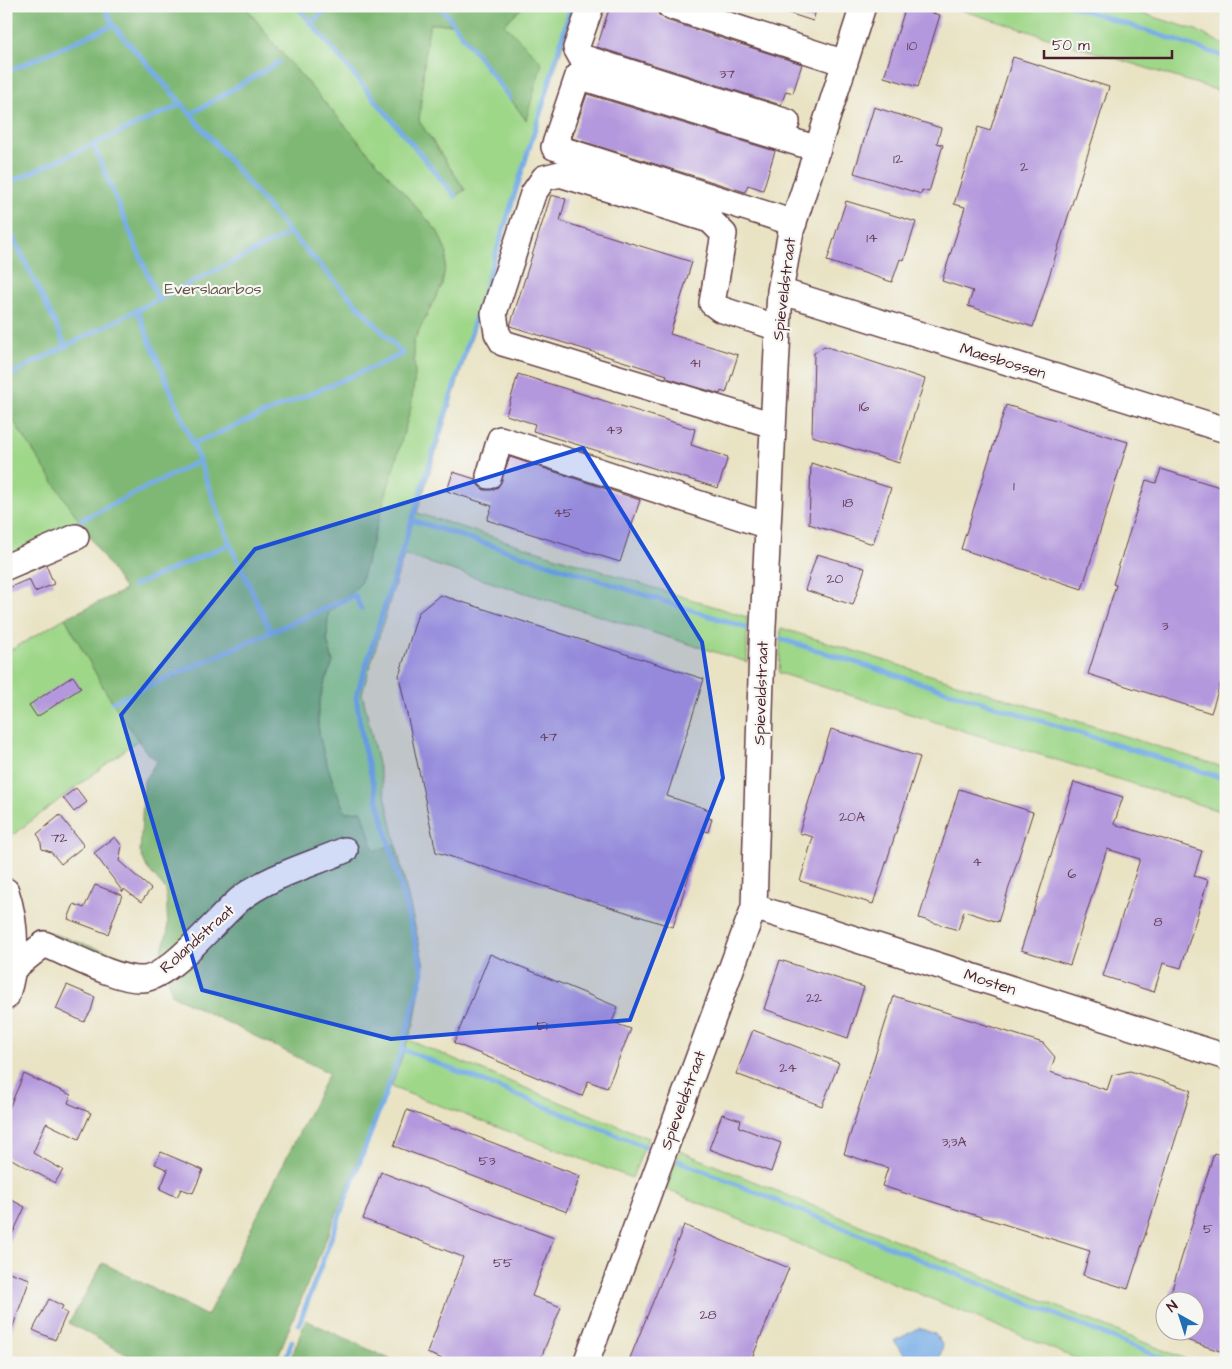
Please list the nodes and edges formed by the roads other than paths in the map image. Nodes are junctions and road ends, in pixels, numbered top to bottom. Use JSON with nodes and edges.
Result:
{"nodes":[{"id":1,"x":590,"y":6,"type":"edge"},
{"id":2,"x":670,"y":6,"type":"edge"},
{"id":3,"x":863,"y":6,"type":"edge"},
{"id":4,"x":846,"y":63,"type":"junction"},
{"id":5,"x":821,"y":141,"type":"junction"},
{"id":6,"x":794,"y":222,"type":"junction"},
{"id":7,"x":780,"y":291,"type":"junction"},
{"id":8,"x":778,"y":328,"type":"junction"},
{"id":9,"x":773,"y":425,"type":"junction"},
{"id":10,"x":1226,"y":430,"type":"edge"},
{"id":11,"x":489,"y":476,"type":"dead end"},
{"id":12,"x":768,"y":526,"type":"junction"},
{"id":13,"x":76,"y":537,"type":"dead end"},
{"id":14,"x":6,"y":568,"type":"edge"},
{"id":15,"x":345,"y":850,"type":"dead end"},
{"id":16,"x":6,"y":891,"type":"edge"},
{"id":17,"x":754,"y":907,"type":"junction"},
{"id":18,"x":15,"y":928,"type":"junction"},
{"id":19,"x":44,"y":944,"type":"junction"},
{"id":20,"x":14,"y":968,"type":"junction"},
{"id":21,"x":6,"y":996,"type":"edge"},
{"id":22,"x":1226,"y":1057,"type":"edge"},
{"id":23,"x":586,"y":1363,"type":"edge"}],
"edges":[{"from":1,"to":5,"type":"street"},
{"from":2,"to":4,"type":"street"},
{"from":3,"to":4,"type":"street","name":"Spieveldstraat"},
{"from":4,"to":5,"type":"street","name":"Spieveldstraat"},
{"from":5,"to":6,"type":"street","name":"Spieveldstraat"},
{"from":5,"to":6,"type":"street"},
{"from":6,"to":7,"type":"street","name":"Spieveldstraat"},
{"from":7,"to":8,"type":"street","name":"Spieveldstraat"},
{"from":7,"to":10,"type":"street","name":"Maesbossen"},
{"from":8,"to":9,"type":"street","name":"Spieveldstraat"},
{"from":8,"to":9,"type":"street"},
{"from":9,"to":12,"type":"street","name":"Spieveldstraat"},
{"from":11,"to":12,"type":"street"},
{"from":12,"to":17,"type":"street","name":"Spieveldstraat"},
{"from":13,"to":14,"type":"street"},
{"from":15,"to":19,"type":"street","name":"Rolandstraat"},
{"from":16,"to":18,"type":"street"},
{"from":17,"to":22,"type":"street","name":"Mosten"},
{"from":17,"to":23,"type":"street","name":"Spieveldstraat"},
{"from":18,"to":19,"type":"street","name":"Rolandstraat"},
{"from":18,"to":20,"type":"street"},
{"from":19,"to":20,"type":"street"},
{"from":20,"to":21,"type":"street"}]}
